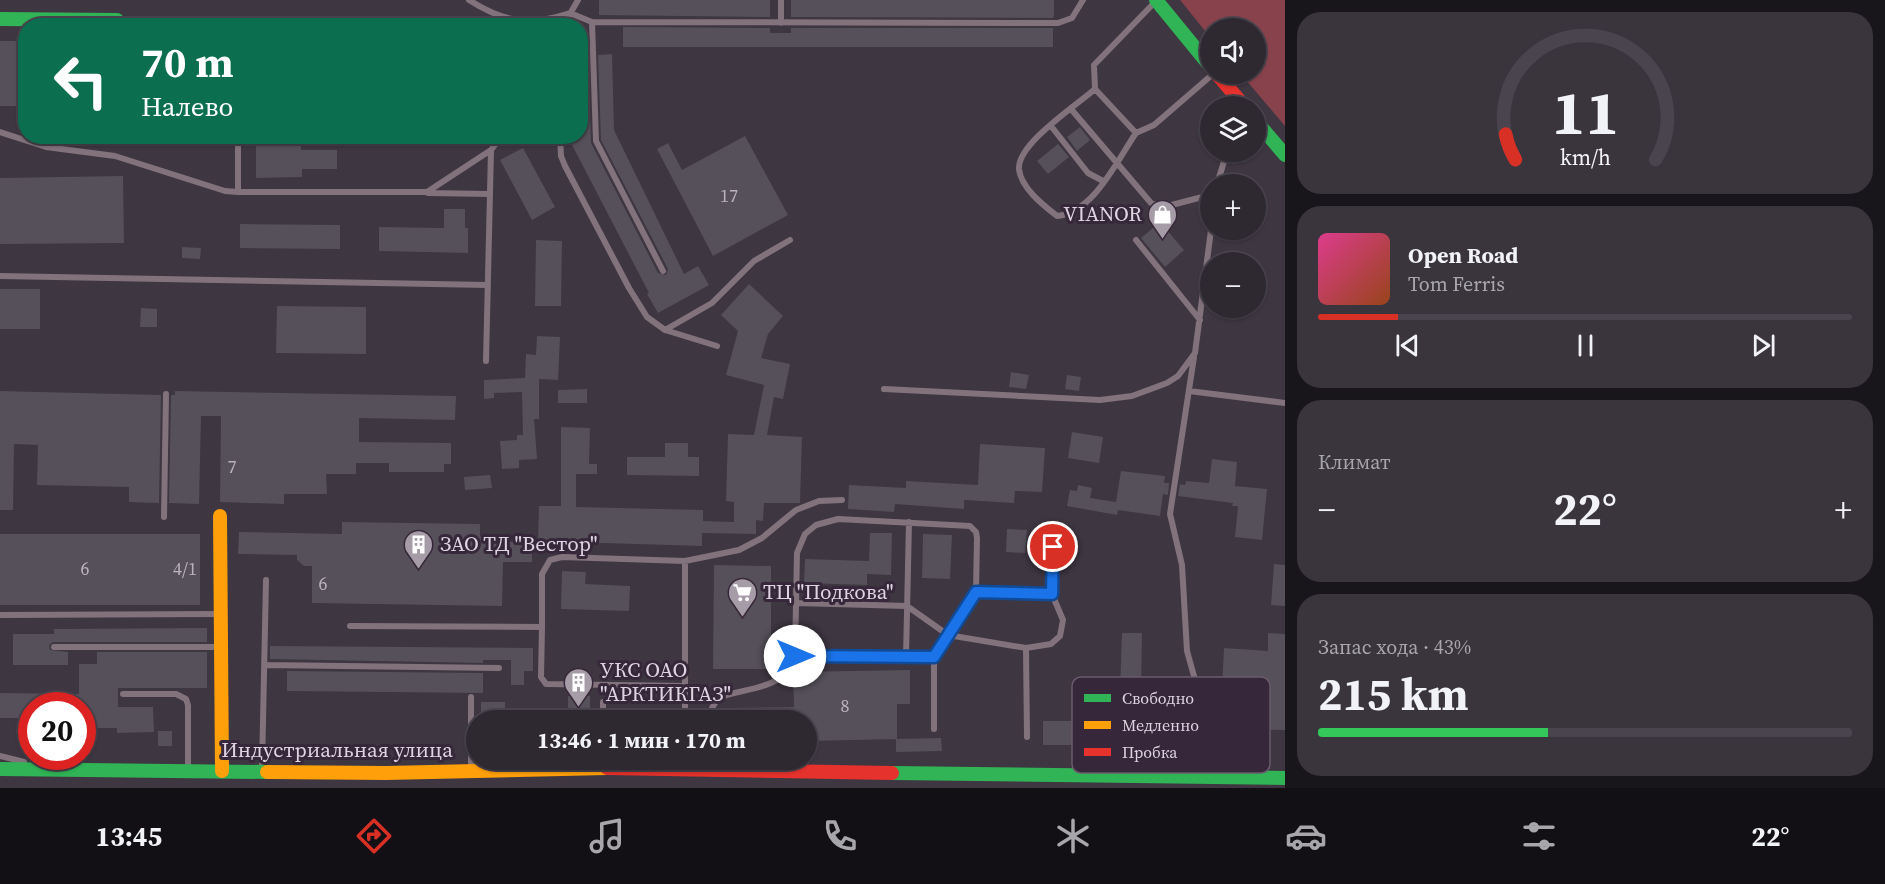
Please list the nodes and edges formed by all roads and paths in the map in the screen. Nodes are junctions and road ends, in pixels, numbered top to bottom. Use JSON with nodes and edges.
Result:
{"nodes":[{"id":1,"x":469,"y":0,"type":"edge"},
{"id":2,"x":578,"y":0,"type":"edge"},
{"id":3,"x":781,"y":0,"type":"edge"},
{"id":4,"x":1083,"y":0,"type":"edge"},
{"id":5,"x":1156,"y":0,"type":"edge"},
{"id":6,"x":570,"y":13,"type":"junction"},
{"id":7,"x":514,"y":18,"type":"edge"},
{"id":8,"x":554,"y":18,"type":"edge"},
{"id":9,"x":567,"y":18,"type":"edge"},
{"id":10,"x":582,"y":18,"type":"edge"},
{"id":11,"x":0,"y":19,"type":"edge"},
{"id":12,"x":18,"y":19,"type":"edge"},
{"id":13,"x":588,"y":20,"type":"edge"},
{"id":14,"x":592,"y":22,"type":"junction"},
{"id":15,"x":781,"y":23,"type":"junction"},
{"id":16,"x":1200,"y":54,"type":"edge"},
{"id":17,"x":1203,"y":84,"type":"edge"},
{"id":18,"x":1095,"y":89,"type":"junction"},
{"id":19,"x":1071,"y":109,"type":"junction"},
{"id":20,"x":1051,"y":126,"type":"junction"},
{"id":21,"x":0,"y":132,"type":"edge"},
{"id":22,"x":1136,"y":133,"type":"junction"},
{"id":23,"x":1266,"y":133,"type":"edge"},
{"id":24,"x":18,"y":138,"type":"edge"},
{"id":25,"x":37,"y":144,"type":"edge"},
{"id":26,"x":238,"y":144,"type":"edge"},
{"id":27,"x":496,"y":144,"type":"edge"},
{"id":28,"x":561,"y":144,"type":"edge"},
{"id":29,"x":491,"y":150,"type":"junction"},
{"id":30,"x":1285,"y":155,"type":"edge"},
{"id":31,"x":1116,"y":161,"type":"junction"},
{"id":32,"x":1103,"y":181,"type":"junction"},
{"id":33,"x":238,"y":192,"type":"junction"},
{"id":34,"x":427,"y":192,"type":"junction"},
{"id":35,"x":490,"y":194,"type":"junction"},
{"id":36,"x":1200,"y":198,"type":"edge"},
{"id":37,"x":790,"y":240,"type":"dead end"},
{"id":38,"x":1136,"y":240,"type":"dead end"},
{"id":39,"x":1210,"y":240,"type":"edge"},
{"id":40,"x":663,"y":271,"type":"dead end"},
{"id":41,"x":0,"y":276,"type":"edge"},
{"id":42,"x":488,"y":285,"type":"junction"},
{"id":43,"x":1200,"y":320,"type":"junction"},
{"id":44,"x":665,"y":330,"type":"junction"},
{"id":45,"x":717,"y":346,"type":"dead end"},
{"id":46,"x":1195,"y":353,"type":"junction"},
{"id":47,"x":486,"y":361,"type":"dead end"},
{"id":48,"x":884,"y":389,"type":"dead end"},
{"id":49,"x":1189,"y":392,"type":"junction"},
{"id":50,"x":166,"y":393,"type":"dead end"},
{"id":51,"x":1285,"y":403,"type":"edge"},
{"id":52,"x":842,"y":500,"type":"dead end"},
{"id":53,"x":220,"y":516,"type":"dead end"},
{"id":54,"x":164,"y":517,"type":"dead end"},
{"id":55,"x":909,"y":522,"type":"junction"},
{"id":56,"x":1054,"y":524,"type":"dead end"},
{"id":57,"x":685,"y":561,"type":"junction"},
{"id":58,"x":266,"y":580,"type":"dead end"},
{"id":59,"x":976,"y":592,"type":"junction"},
{"id":60,"x":1052,"y":594,"type":"junction"},
{"id":61,"x":796,"y":603,"type":"junction"},
{"id":62,"x":908,"y":606,"type":"junction"},
{"id":63,"x":221,"y":614,"type":"junction"},
{"id":64,"x":0,"y":615,"type":"edge"},
{"id":65,"x":350,"y":626,"type":"dead end"},
{"id":66,"x":542,"y":627,"type":"junction"},
{"id":67,"x":948,"y":635,"type":"junction"},
{"id":68,"x":54,"y":646,"type":"dead end"},
{"id":69,"x":221,"y":647,"type":"junction"},
{"id":70,"x":1026,"y":648,"type":"junction"},
{"id":71,"x":795,"y":656,"type":"junction"},
{"id":72,"x":906,"y":657,"type":"junction"},
{"id":73,"x":934,"y":657,"type":"junction"},
{"id":74,"x":265,"y":665,"type":"junction"},
{"id":75,"x":499,"y":668,"type":"dead end"},
{"id":76,"x":1194,"y":677,"type":"edge"},
{"id":77,"x":685,"y":686,"type":"junction"},
{"id":78,"x":123,"y":694,"type":"dead end"},
{"id":79,"x":471,"y":697,"type":"dead end"},
{"id":80,"x":603,"y":702,"type":"dead end"},
{"id":81,"x":603,"y":710,"type":"edge"},
{"id":82,"x":685,"y":710,"type":"edge"},
{"id":83,"x":712,"y":710,"type":"edge"},
{"id":84,"x":934,"y":729,"type":"dead end"},
{"id":85,"x":1027,"y":737,"type":"dead end"},
{"id":86,"x":0,"y":756,"type":"edge"},
{"id":87,"x":18,"y":761,"type":"edge"},
{"id":88,"x":817,"y":768,"type":"edge"},
{"id":89,"x":0,"y":769,"type":"edge"},
{"id":90,"x":18,"y":769,"type":"edge"},
{"id":91,"x":53,"y":770,"type":"edge"},
{"id":92,"x":490,"y":770,"type":"edge"},
{"id":93,"x":188,"y":771,"type":"junction"},
{"id":94,"x":222,"y":771,"type":"junction"},
{"id":95,"x":471,"y":771,"type":"junction"},
{"id":96,"x":262,"y":772,"type":"junction"},
{"id":97,"x":1212,"y":773,"type":"edge"},
{"id":98,"x":1212,"y":777,"type":"junction"},
{"id":99,"x":1285,"y":778,"type":"edge"}],
"edges":[{"from":1,"to":7,"type":"lane"},
{"from":2,"to":6,"type":"lane"},
{"from":3,"to":15,"type":"lane"},
{"from":4,"to":15,"type":"lane"},
{"from":5,"to":16,"type":"street"},
{"from":5,"to":18,"type":"lane"},
{"from":6,"to":8,"type":"lane"},
{"from":6,"to":9,"type":"lane"},
{"from":6,"to":10,"type":"lane"},
{"from":11,"to":12,"type":"street"},
{"from":13,"to":14,"type":"lane"},
{"from":14,"to":15,"type":"lane"},
{"from":14,"to":40,"type":"lane"},
{"from":17,"to":22,"type":"lane"},
{"from":18,"to":19,"type":"lane"},
{"from":18,"to":22,"type":"lane"},
{"from":19,"to":20,"type":"lane"},
{"from":19,"to":31,"type":"lane"},
{"from":20,"to":32,"type":"lane"},
{"from":20,"to":32,"type":"lane"},
{"from":21,"to":24,"type":"lane"},
{"from":22,"to":31,"type":"lane"},
{"from":23,"to":30,"type":"street"},
{"from":25,"to":33,"type":"lane"},
{"from":26,"to":33,"type":"lane"},
{"from":27,"to":29,"type":"lane"},
{"from":28,"to":44,"type":"lane"},
{"from":29,"to":34,"type":"lane"},
{"from":29,"to":35,"type":"lane"},
{"from":31,"to":32,"type":"lane"},
{"from":31,"to":36,"type":"lane"},
{"from":33,"to":34,"type":"lane"},
{"from":34,"to":35,"type":"lane"},
{"from":35,"to":42,"type":"lane"},
{"from":37,"to":44,"type":"lane"},
{"from":38,"to":43,"type":"lane"},
{"from":39,"to":43,"type":"lane"},
{"from":41,"to":42,"type":"lane"},
{"from":42,"to":47,"type":"lane"},
{"from":43,"to":46,"type":"lane"},
{"from":44,"to":45,"type":"lane"},
{"from":46,"to":48,"type":"lane"},
{"from":46,"to":49,"type":"lane"},
{"from":49,"to":51,"type":"lane"},
{"from":49,"to":76,"type":"lane"},
{"from":50,"to":54,"type":"lane"},
{"from":52,"to":57,"type":"lane"},
{"from":53,"to":63,"type":"street"},
{"from":55,"to":59,"type":"lane"},
{"from":55,"to":61,"type":"lane"},
{"from":55,"to":62,"type":"lane"},
{"from":56,"to":60,"type":"lane"},
{"from":57,"to":66,"type":"lane"},
{"from":57,"to":77,"type":"lane"},
{"from":58,"to":74,"type":"lane"},
{"from":59,"to":60,"type":"lane"},
{"from":59,"to":67,"type":"lane"},
{"from":60,"to":70,"type":"lane"},
{"from":61,"to":62,"type":"lane"},
{"from":61,"to":71,"type":"lane"},
{"from":62,"to":67,"type":"lane"},
{"from":62,"to":72,"type":"lane"},
{"from":63,"to":64,"type":"lane"},
{"from":63,"to":69,"type":"street"},
{"from":65,"to":66,"type":"lane"},
{"from":66,"to":77,"type":"lane"},
{"from":67,"to":70,"type":"lane"},
{"from":67,"to":73,"type":"lane"},
{"from":68,"to":69,"type":"lane"},
{"from":69,"to":94,"type":"street"},
{"from":70,"to":85,"type":"lane"},
{"from":71,"to":72,"type":"lane"},
{"from":71,"to":83,"type":"lane"},
{"from":72,"to":73,"type":"lane"},
{"from":73,"to":84,"type":"lane"},
{"from":74,"to":75,"type":"lane"},
{"from":74,"to":96,"type":"lane"},
{"from":77,"to":82,"type":"lane"},
{"from":78,"to":93,"type":"lane"},
{"from":79,"to":95,"type":"lane"},
{"from":80,"to":81,"type":"lane"},
{"from":86,"to":87,"type":"lane"},
{"from":88,"to":98,"type":"street","name":"Индустриальная улица"},
{"from":89,"to":90,"type":"street","name":"Индустриальная улица"},
{"from":91,"to":93,"type":"street","name":"Индустриальная улица"},
{"from":92,"to":95,"type":"street","name":"Индустриальная улица"},
{"from":93,"to":94,"type":"street","name":"Индустриальная улица"},
{"from":94,"to":96,"type":"street","name":"Индустриальная улица"},
{"from":95,"to":96,"type":"street","name":"Индустриальная улица"},
{"from":97,"to":98,"type":"lane"},
{"from":98,"to":99,"type":"street","name":"Индустриальная улица"}]}
